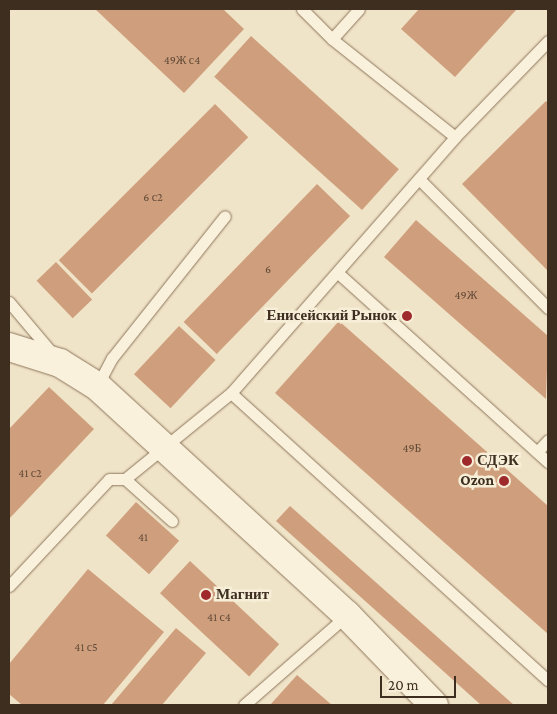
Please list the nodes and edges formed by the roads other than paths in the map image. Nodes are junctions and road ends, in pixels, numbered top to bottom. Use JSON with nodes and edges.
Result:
{"nodes":[{"id":1,"x":302,"y":9,"type":"edge"},
{"id":2,"x":359,"y":9,"type":"edge"},
{"id":3,"x":332,"y":39,"type":"junction"},
{"id":4,"x":548,"y":42,"type":"edge"},
{"id":5,"x":455,"y":137,"type":"junction"},
{"id":6,"x":420,"y":180,"type":"junction"},
{"id":7,"x":225,"y":216,"type":"dead end"},
{"id":8,"x":338,"y":273,"type":"junction"},
{"id":9,"x":9,"y":302,"type":"edge"},
{"id":10,"x":548,"y":308,"type":"edge"},
{"id":11,"x":9,"y":347,"type":"edge"},
{"id":12,"x":60,"y":363,"type":"junction"},
{"id":13,"x":97,"y":386,"type":"junction"},
{"id":14,"x":231,"y":393,"type":"junction"},
{"id":15,"x":548,"y":440,"type":"edge"},
{"id":16,"x":164,"y":447,"type":"junction"},
{"id":17,"x":537,"y":452,"type":"junction"},
{"id":18,"x":548,"y":462,"type":"edge"},
{"id":19,"x":125,"y":479,"type":"junction"},
{"id":20,"x":172,"y":521,"type":"dead end"},
{"id":21,"x":9,"y":586,"type":"edge"},
{"id":22,"x":346,"y":615,"type":"junction"},
{"id":23,"x":548,"y":680,"type":"edge"},
{"id":24,"x":244,"y":705,"type":"edge"},
{"id":25,"x":434,"y":705,"type":"edge"}],
"edges":[{"from":1,"to":3,"type":"lane"},
{"from":2,"to":3,"type":"lane"},
{"from":3,"to":5,"type":"lane"},
{"from":4,"to":5,"type":"lane"},
{"from":5,"to":6,"type":"lane"},
{"from":6,"to":8,"type":"lane"},
{"from":6,"to":10,"type":"lane"},
{"from":7,"to":13,"type":"lane"},
{"from":8,"to":14,"type":"lane"},
{"from":8,"to":17,"type":"lane"},
{"from":9,"to":12,"type":"lane"},
{"from":11,"to":12,"type":"street"},
{"from":12,"to":13,"type":"street"},
{"from":13,"to":16,"type":"street"},
{"from":14,"to":16,"type":"lane"},
{"from":14,"to":23,"type":"lane"},
{"from":15,"to":17,"type":"lane"},
{"from":16,"to":19,"type":"lane"},
{"from":16,"to":22,"type":"street"},
{"from":17,"to":18,"type":"lane"},
{"from":19,"to":20,"type":"lane"},
{"from":19,"to":21,"type":"lane"},
{"from":22,"to":24,"type":"lane"},
{"from":22,"to":25,"type":"street"}]}
